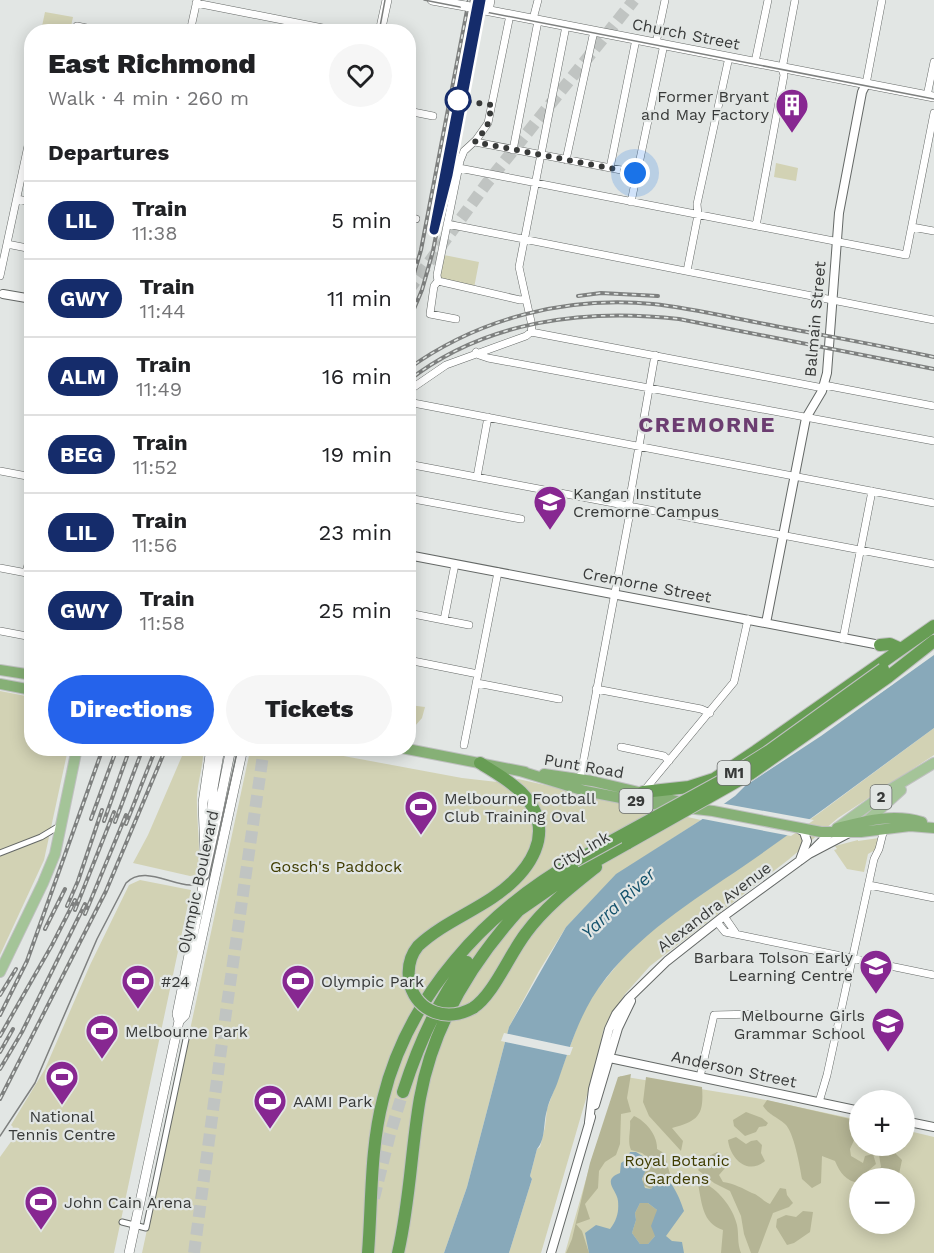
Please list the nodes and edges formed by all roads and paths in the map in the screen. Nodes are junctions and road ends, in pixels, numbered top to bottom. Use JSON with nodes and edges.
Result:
{"nodes":[{"id":1,"x":387,"y":0,"type":"edge"},
{"id":2,"x":432,"y":0,"type":"edge"},
{"id":3,"x":491,"y":0,"type":"edge"},
{"id":4,"x":538,"y":0,"type":"edge"},
{"id":5,"x":665,"y":0,"type":"edge"},
{"id":6,"x":768,"y":0,"type":"edge"},
{"id":7,"x":795,"y":0,"type":"edge"},
{"id":8,"x":882,"y":0,"type":"edge"},
{"id":9,"x":197,"y":1,"type":"edge"},
{"id":10,"x":487,"y":11,"type":"junction"},
{"id":11,"x":510,"y":15,"type":"junction"},
{"id":12,"x":536,"y":20,"type":"junction"},
{"id":13,"x":192,"y":24,"type":"edge"},
{"id":14,"x":305,"y":24,"type":"edge"},
{"id":15,"x":382,"y":24,"type":"edge"},
{"id":16,"x":566,"y":26,"type":"junction"},
{"id":17,"x":594,"y":31,"type":"junction"},
{"id":18,"x":636,"y":39,"type":"junction"},
{"id":19,"x":659,"y":44,"type":"junction"},
{"id":20,"x":729,"y":57,"type":"junction"},
{"id":21,"x":755,"y":62,"type":"junction"},
{"id":22,"x":934,"y":62,"type":"edge"},
{"id":23,"x":782,"y":68,"type":"junction"},
{"id":24,"x":866,"y":84,"type":"junction"},
{"id":25,"x":931,"y":97,"type":"edge"},
{"id":26,"x":416,"y":113,"type":"edge"},
{"id":27,"x":934,"y":113,"type":"edge"},
{"id":28,"x":433,"y":116,"type":"dead end"},
{"id":29,"x":475,"y":142,"type":"junction"},
{"id":30,"x":513,"y":150,"type":"junction"},
{"id":31,"x":541,"y":154,"type":"junction"},
{"id":32,"x":566,"y":159,"type":"junction"},
{"id":33,"x":459,"y":168,"type":"junction"},
{"id":34,"x":610,"y":168,"type":"junction"},
{"id":35,"x":24,"y":172,"type":"edge"},
{"id":36,"x":637,"y":174,"type":"junction"},
{"id":37,"x":535,"y":183,"type":"junction"},
{"id":38,"x":17,"y":199,"type":"junction"},
{"id":39,"x":24,"y":200,"type":"edge"},
{"id":40,"x":631,"y":202,"type":"junction"},
{"id":41,"x":698,"y":214,"type":"junction"},
{"id":42,"x":447,"y":224,"type":"junction"},
{"id":43,"x":756,"y":226,"type":"junction"},
{"id":44,"x":912,"y":227,"type":"junction"},
{"id":45,"x":934,"y":231,"type":"edge"},
{"id":46,"x":524,"y":240,"type":"junction"},
{"id":47,"x":836,"y":241,"type":"junction"},
{"id":48,"x":7,"y":244,"type":"junction"},
{"id":49,"x":24,"y":247,"type":"edge"},
{"id":50,"x":687,"y":271,"type":"junction"},
{"id":51,"x":0,"y":276,"type":"edge"},
{"id":52,"x":438,"y":281,"type":"junction"},
{"id":53,"x":1,"y":293,"type":"edge"},
{"id":54,"x":24,"y":297,"type":"edge"},
{"id":55,"x":526,"y":299,"type":"junction"},
{"id":56,"x":832,"y":300,"type":"junction"},
{"id":57,"x":456,"y":319,"type":"dead end"},
{"id":58,"x":934,"y":320,"type":"edge"},
{"id":59,"x":531,"y":332,"type":"junction"},
{"id":60,"x":476,"y":352,"type":"junction"},
{"id":61,"x":656,"y":355,"type":"junction"},
{"id":62,"x":416,"y":385,"type":"edge"},
{"id":63,"x":824,"y":386,"type":"junction"},
{"id":64,"x":650,"y":388,"type":"junction"},
{"id":65,"x":416,"y":404,"type":"edge"},
{"id":66,"x":934,"y":406,"type":"edge"},
{"id":67,"x":488,"y":417,"type":"junction"},
{"id":68,"x":806,"y":418,"type":"junction"},
{"id":69,"x":934,"y":441,"type":"edge"},
{"id":70,"x":640,"y":447,"type":"junction"},
{"id":71,"x":416,"y":466,"type":"edge"},
{"id":72,"x":0,"y":471,"type":"edge"},
{"id":73,"x":24,"y":476,"type":"edge"},
{"id":74,"x":795,"y":476,"type":"junction"},
{"id":75,"x":477,"y":477,"type":"junction"},
{"id":76,"x":872,"y":491,"type":"junction"},
{"id":77,"x":416,"y":500,"type":"edge"},
{"id":78,"x":934,"y":503,"type":"edge"},
{"id":79,"x":632,"y":507,"type":"junction"},
{"id":80,"x":520,"y":519,"type":"dead end"},
{"id":81,"x":783,"y":536,"type":"junction"},
{"id":82,"x":860,"y":550,"type":"junction"},
{"id":83,"x":416,"y":557,"type":"edge"},
{"id":84,"x":455,"y":564,"type":"junction"},
{"id":85,"x":934,"y":564,"type":"edge"},
{"id":86,"x":0,"y":568,"type":"edge"},
{"id":87,"x":24,"y":572,"type":"edge"},
{"id":88,"x":498,"y":572,"type":"junction"},
{"id":89,"x":615,"y":595,"type":"junction"},
{"id":90,"x":416,"y":615,"type":"edge"},
{"id":91,"x":748,"y":619,"type":"junction"},
{"id":92,"x":444,"y":620,"type":"junction"},
{"id":93,"x":766,"y":622,"type":"junction"},
{"id":94,"x":469,"y":625,"type":"dead end"},
{"id":95,"x":934,"y":629,"type":"edge"},
{"id":96,"x":0,"y":631,"type":"edge"},
{"id":97,"x":24,"y":636,"type":"edge"},
{"id":98,"x":843,"y":639,"type":"junction"},
{"id":99,"x":934,"y":641,"type":"edge"},
{"id":100,"x":880,"y":645,"type":"joint"},
{"id":101,"x":901,"y":649,"type":"junction"},
{"id":102,"x":416,"y":662,"type":"edge"},
{"id":103,"x":0,"y":670,"type":"edge"},
{"id":104,"x":885,"y":673,"type":"junction"},
{"id":105,"x":24,"y":674,"type":"edge"},
{"id":106,"x":478,"y":674,"type":"junction"},
{"id":107,"x":477,"y":683,"type":"junction"},
{"id":108,"x":0,"y":684,"type":"edge"},
{"id":109,"x":24,"y":688,"type":"edge"},
{"id":110,"x":596,"y":689,"type":"junction"},
{"id":111,"x":559,"y":699,"type":"dead end"},
{"id":112,"x":710,"y":713,"type":"junction"},
{"id":113,"x":464,"y":745,"type":"dead end"},
{"id":114,"x":621,"y":747,"type":"dead end"},
{"id":115,"x":416,"y":751,"type":"edge"},
{"id":116,"x":75,"y":756,"type":"edge"},
{"id":117,"x":210,"y":756,"type":"edge"},
{"id":118,"x":219,"y":756,"type":"edge"},
{"id":119,"x":229,"y":756,"type":"edge"},
{"id":120,"x":241,"y":756,"type":"edge"},
{"id":121,"x":669,"y":761,"type":"junction"},
{"id":122,"x":480,"y":763,"type":"junction"},
{"id":123,"x":930,"y":765,"type":"edge"},
{"id":124,"x":520,"y":771,"type":"junction"},
{"id":125,"x":580,"y":779,"type":"junction"},
{"id":126,"x":643,"y":792,"type":"junction"},
{"id":127,"x":707,"y":810,"type":"junction"},
{"id":128,"x":867,"y":821,"type":"junction"},
{"id":129,"x":62,"y":824,"type":"junction"},
{"id":130,"x":934,"y":827,"type":"edge"},
{"id":131,"x":204,"y":828,"type":"junction"},
{"id":132,"x":884,"y":829,"type":"junction"},
{"id":133,"x":834,"y":830,"type":"junction"},
{"id":134,"x":810,"y":831,"type":"junction"},
{"id":135,"x":850,"y":832,"type":"junction"},
{"id":136,"x":224,"y":835,"type":"junction"},
{"id":137,"x":213,"y":837,"type":"junction"},
{"id":138,"x":0,"y":853,"type":"edge"},
{"id":139,"x":809,"y":854,"type":"junction"},
{"id":140,"x":800,"y":861,"type":"junction"},
{"id":141,"x":206,"y":866,"type":"junction"},
{"id":142,"x":580,"y":869,"type":"junction"},
{"id":143,"x":215,"y":875,"type":"junction"},
{"id":144,"x":869,"y":885,"type":"junction"},
{"id":145,"x":934,"y":898,"type":"edge"},
{"id":146,"x":520,"y":909,"type":"junction"},
{"id":147,"x":720,"y":919,"type":"junction"},
{"id":148,"x":853,"y":957,"type":"junction"},
{"id":149,"x":0,"y":972,"type":"edge"},
{"id":150,"x":934,"y":975,"type":"edge"},
{"id":151,"x":756,"y":1014,"type":"dead end"},
{"id":152,"x":179,"y":1021,"type":"junction"},
{"id":153,"x":186,"y":1039,"type":"dead end"},
{"id":154,"x":605,"y":1058,"type":"junction"},
{"id":155,"x":700,"y":1077,"type":"junction"},
{"id":156,"x":403,"y":1092,"type":"tunnel mouth"},
{"id":157,"x":822,"y":1103,"type":"junction"},
{"id":158,"x":849,"y":1109,"type":"edge"},
{"id":159,"x":915,"y":1123,"type":"edge"},
{"id":160,"x":934,"y":1127,"type":"edge"},
{"id":161,"x":122,"y":1222,"type":"dead end"},
{"id":162,"x":135,"y":1225,"type":"junction"},
{"id":163,"x":129,"y":1253,"type":"edge"},
{"id":164,"x":368,"y":1253,"type":"edge"},
{"id":165,"x":398,"y":1253,"type":"edge"},
{"id":166,"x":551,"y":1253,"type":"edge"}],
"edges":[{"from":1,"to":15,"type":"main road"},
{"from":2,"to":10,"type":"main road","name":"Church Street","bridge":true},
{"from":3,"to":10,"type":"street"},
{"from":4,"to":12,"type":"street"},
{"from":5,"to":19,"type":"street"},
{"from":6,"to":21,"type":"street"},
{"from":7,"to":23,"type":"street"},
{"from":8,"to":24,"type":"street"},
{"from":9,"to":13,"type":"street"},
{"from":9,"to":14,"type":"street"},
{"from":10,"to":11,"type":"main road","name":"Church Street"},
{"from":11,"to":12,"type":"main road","name":"Church Street"},
{"from":11,"to":29,"type":"street"},
{"from":12,"to":16,"type":"main road","name":"Church Street"},
{"from":12,"to":30,"type":"street"},
{"from":16,"to":17,"type":"main road","name":"Church Street"},
{"from":16,"to":31,"type":"street"},
{"from":17,"to":18,"type":"main road","name":"Church Street"},
{"from":17,"to":32,"type":"street"},
{"from":18,"to":19,"type":"main road","name":"Church Street"},
{"from":18,"to":34,"type":"street"},
{"from":19,"to":20,"type":"main road","name":"Church Street"},
{"from":19,"to":36,"type":"street"},
{"from":20,"to":21,"type":"main road","name":"Church Street"},
{"from":20,"to":41,"type":"street"},
{"from":21,"to":23,"type":"main road","name":"Church Street"},
{"from":22,"to":25,"type":"street"},
{"from":23,"to":24,"type":"main road","name":"Church Street"},
{"from":23,"to":43,"type":"street"},
{"from":24,"to":25,"type":"main road","name":"Church Street"},
{"from":24,"to":47,"type":"street","name":"Balmain Street"},
{"from":26,"to":28,"type":"street"},
{"from":27,"to":44,"type":"street"},
{"from":29,"to":30,"type":"street"},
{"from":29,"to":33,"type":"street"},
{"from":30,"to":31,"type":"street"},
{"from":31,"to":32,"type":"street"},
{"from":31,"to":37,"type":"street"},
{"from":32,"to":34,"type":"street"},
{"from":33,"to":37,"type":"street"},
{"from":33,"to":42,"type":"street"},
{"from":34,"to":36,"type":"street"},
{"from":35,"to":38,"type":"street"},
{"from":36,"to":40,"type":"street"},
{"from":37,"to":40,"type":"street"},
{"from":37,"to":46,"type":"street"},
{"from":38,"to":39,"type":"street"},
{"from":38,"to":48,"type":"street"},
{"from":40,"to":41,"type":"street"},
{"from":41,"to":43,"type":"street"},
{"from":41,"to":50,"type":"street"},
{"from":42,"to":46,"type":"street"},
{"from":42,"to":52,"type":"street"},
{"from":43,"to":47,"type":"street"},
{"from":44,"to":45,"type":"street"},
{"from":44,"to":47,"type":"street"},
{"from":46,"to":50,"type":"street"},
{"from":46,"to":55,"type":"street"},
{"from":47,"to":56,"type":"street","name":"Balmain Street"},
{"from":48,"to":49,"type":"street"},
{"from":48,"to":51,"type":"street"},
{"from":50,"to":56,"type":"street"},
{"from":52,"to":55,"type":"street"},
{"from":52,"to":57,"type":"street"},
{"from":53,"to":54,"type":"street"},
{"from":55,"to":59,"type":"street"},
{"from":56,"to":58,"type":"street"},
{"from":56,"to":63,"type":"street","name":"Balmain Street"},
{"from":59,"to":60,"type":"street"},
{"from":59,"to":61,"type":"street"},
{"from":60,"to":62,"type":"street"},
{"from":60,"to":64,"type":"street"},
{"from":61,"to":63,"type":"street"},
{"from":61,"to":64,"type":"street"},
{"from":63,"to":66,"type":"street"},
{"from":63,"to":68,"type":"street","name":"Balmain Street"},
{"from":64,"to":68,"type":"street"},
{"from":64,"to":70,"type":"street"},
{"from":65,"to":67,"type":"street"},
{"from":67,"to":70,"type":"street"},
{"from":67,"to":75,"type":"street"},
{"from":68,"to":69,"type":"street"},
{"from":68,"to":74,"type":"street","name":"Balmain Street"},
{"from":70,"to":74,"type":"street"},
{"from":70,"to":79,"type":"street"},
{"from":71,"to":75,"type":"street"},
{"from":72,"to":73,"type":"street"},
{"from":74,"to":76,"type":"street"},
{"from":74,"to":81,"type":"street","name":"Balmain Street"},
{"from":75,"to":79,"type":"street"},
{"from":76,"to":78,"type":"street"},
{"from":76,"to":82,"type":"street"},
{"from":77,"to":80,"type":"street"},
{"from":79,"to":81,"type":"street"},
{"from":79,"to":89,"type":"street"},
{"from":81,"to":82,"type":"street"},
{"from":81,"to":93,"type":"street","name":"Balmain Street"},
{"from":82,"to":85,"type":"street"},
{"from":82,"to":98,"type":"street"},
{"from":83,"to":84,"type":"street","name":"Cremorne Street"},
{"from":84,"to":88,"type":"street","name":"Cremorne Street"},
{"from":84,"to":92,"type":"street"},
{"from":86,"to":87,"type":"street"},
{"from":88,"to":89,"type":"street","name":"Cremorne Street"},
{"from":88,"to":106,"type":"street"},
{"from":89,"to":91,"type":"street","name":"Cremorne Street"},
{"from":89,"to":110,"type":"street"},
{"from":90,"to":92,"type":"street"},
{"from":91,"to":93,"type":"street","name":"Cremorne Street"},
{"from":91,"to":112,"type":"street"},
{"from":92,"to":94,"type":"street"},
{"from":93,"to":98,"type":"street","name":"Cremorne Street"},
{"from":95,"to":101,"type":"highway"},
{"from":95,"to":104,"type":"highway","number":"M1"},
{"from":96,"to":97,"type":"street"},
{"from":98,"to":100,"type":"street","name":"Cremorne Street"},
{"from":99,"to":104,"type":"highway","name":"CityLink","number":"M1"},
{"from":100,"to":101,"type":"highway"},
{"from":101,"to":126,"type":"highway"},
{"from":102,"to":106,"type":"street"},
{"from":103,"to":105,"type":"highway"},
{"from":104,"to":142,"type":"highway","number":"M1","bridge":true},
{"from":104,"to":142,"type":"highway","name":"CityLink","number":"M1","bridge":true},
{"from":106,"to":107,"type":"street"},
{"from":107,"to":111,"type":"street"},
{"from":107,"to":113,"type":"street"},
{"from":108,"to":109,"type":"highway"},
{"from":110,"to":112,"type":"street"},
{"from":110,"to":125,"type":"street"},
{"from":112,"to":121,"type":"street"},
{"from":114,"to":121,"type":"street"},
{"from":115,"to":122,"type":"highway","name":"Punt Road","number":"29"},
{"from":116,"to":129,"type":"main road"},
{"from":117,"to":131,"type":"main road"},
{"from":118,"to":137,"type":"main road"},
{"from":119,"to":137,"type":"main road","name":"Olympic Boulevard"},
{"from":120,"to":136,"type":"main road","name":"Olympic Boulevard"},
{"from":121,"to":126,"type":"street"},
{"from":122,"to":124,"type":"highway","name":"Punt Road","number":"29"},
{"from":122,"to":142,"type":"highway","bridge":true},
{"from":123,"to":128,"type":"main road","name":"Alexandra Avenue","number":"2"},
{"from":123,"to":133,"type":"main road","name":"Alexandra Avenue","number":"2"},
{"from":124,"to":125,"type":"highway","name":"Punt Road","number":"29"},
{"from":124,"to":127,"type":"highway","name":"Punt Road","number":"29"},
{"from":125,"to":126,"type":"highway","name":"Punt Road","number":"29"},
{"from":126,"to":127,"type":"highway","name":"Punt Road","number":"29"},
{"from":127,"to":134,"type":"highway","name":"Punt Road","number":"29"},
{"from":128,"to":130,"type":"highway","name":"Punt Road","number":"29"},
{"from":128,"to":133,"type":"highway","name":"Punt Road","number":"29"},
{"from":128,"to":135,"type":"highway","name":"Alexandra Avenue","number":"2"},
{"from":129,"to":138,"type":"street"},
{"from":129,"to":149,"type":"main road"},
{"from":130,"to":132,"type":"highway","name":"Punt Road","number":"29"},
{"from":131,"to":137,"type":"main road"},
{"from":131,"to":141,"type":"main road"},
{"from":132,"to":135,"type":"highway","name":"Punt Road","number":"29"},
{"from":132,"to":144,"type":"street"},
{"from":133,"to":134,"type":"highway","name":"Punt Road","number":"29"},
{"from":133,"to":135,"type":"highway","name":"Punt Road","number":"29"},
{"from":133,"to":139,"type":"street","name":"Alexandra Avenue","number":"2"},
{"from":134,"to":140,"type":"street"},
{"from":135,"to":139,"type":"street","name":"Alexandra Avenue","number":"2"},
{"from":136,"to":137,"type":"main road"},
{"from":136,"to":143,"type":"main road","name":"Olympic Boulevard"},
{"from":137,"to":141,"type":"main road","name":"Olympic Boulevard"},
{"from":137,"to":143,"type":"main road"},
{"from":139,"to":140,"type":"street","name":"Alexandra Avenue","number":"2"},
{"from":140,"to":147,"type":"street","name":"Alexandra Avenue","number":"2"},
{"from":141,"to":152,"type":"main road","name":"Olympic Boulevard"},
{"from":142,"to":146,"type":"highway","name":"CityLink","number":"M1"},
{"from":142,"to":164,"type":"highway","number":"M1"},
{"from":143,"to":152,"type":"main road","name":"Olympic Boulevard"},
{"from":144,"to":145,"type":"street"},
{"from":144,"to":148,"type":"street"},
{"from":146,"to":156,"type":"highway","name":"CityLink","number":"M1"},
{"from":146,"to":165,"type":"highway"},
{"from":147,"to":148,"type":"street"},
{"from":147,"to":154,"type":"street","name":"Alexandra Avenue","number":"2"},
{"from":148,"to":150,"type":"street"},
{"from":148,"to":157,"type":"street"},
{"from":151,"to":155,"type":"street"},
{"from":152,"to":162,"type":"main road","name":"Olympic Boulevard"},
{"from":153,"to":162,"type":"street"},
{"from":154,"to":155,"type":"street","name":"Anderson Street"},
{"from":154,"to":166,"type":"street","name":"Alexandra Avenue","number":"2"},
{"from":155,"to":157,"type":"street","name":"Anderson Street"},
{"from":157,"to":158,"type":"street","name":"Anderson Street"},
{"from":159,"to":160,"type":"street"},
{"from":161,"to":162,"type":"street"},
{"from":162,"to":163,"type":"main road","name":"Olympic Boulevard"}]}
